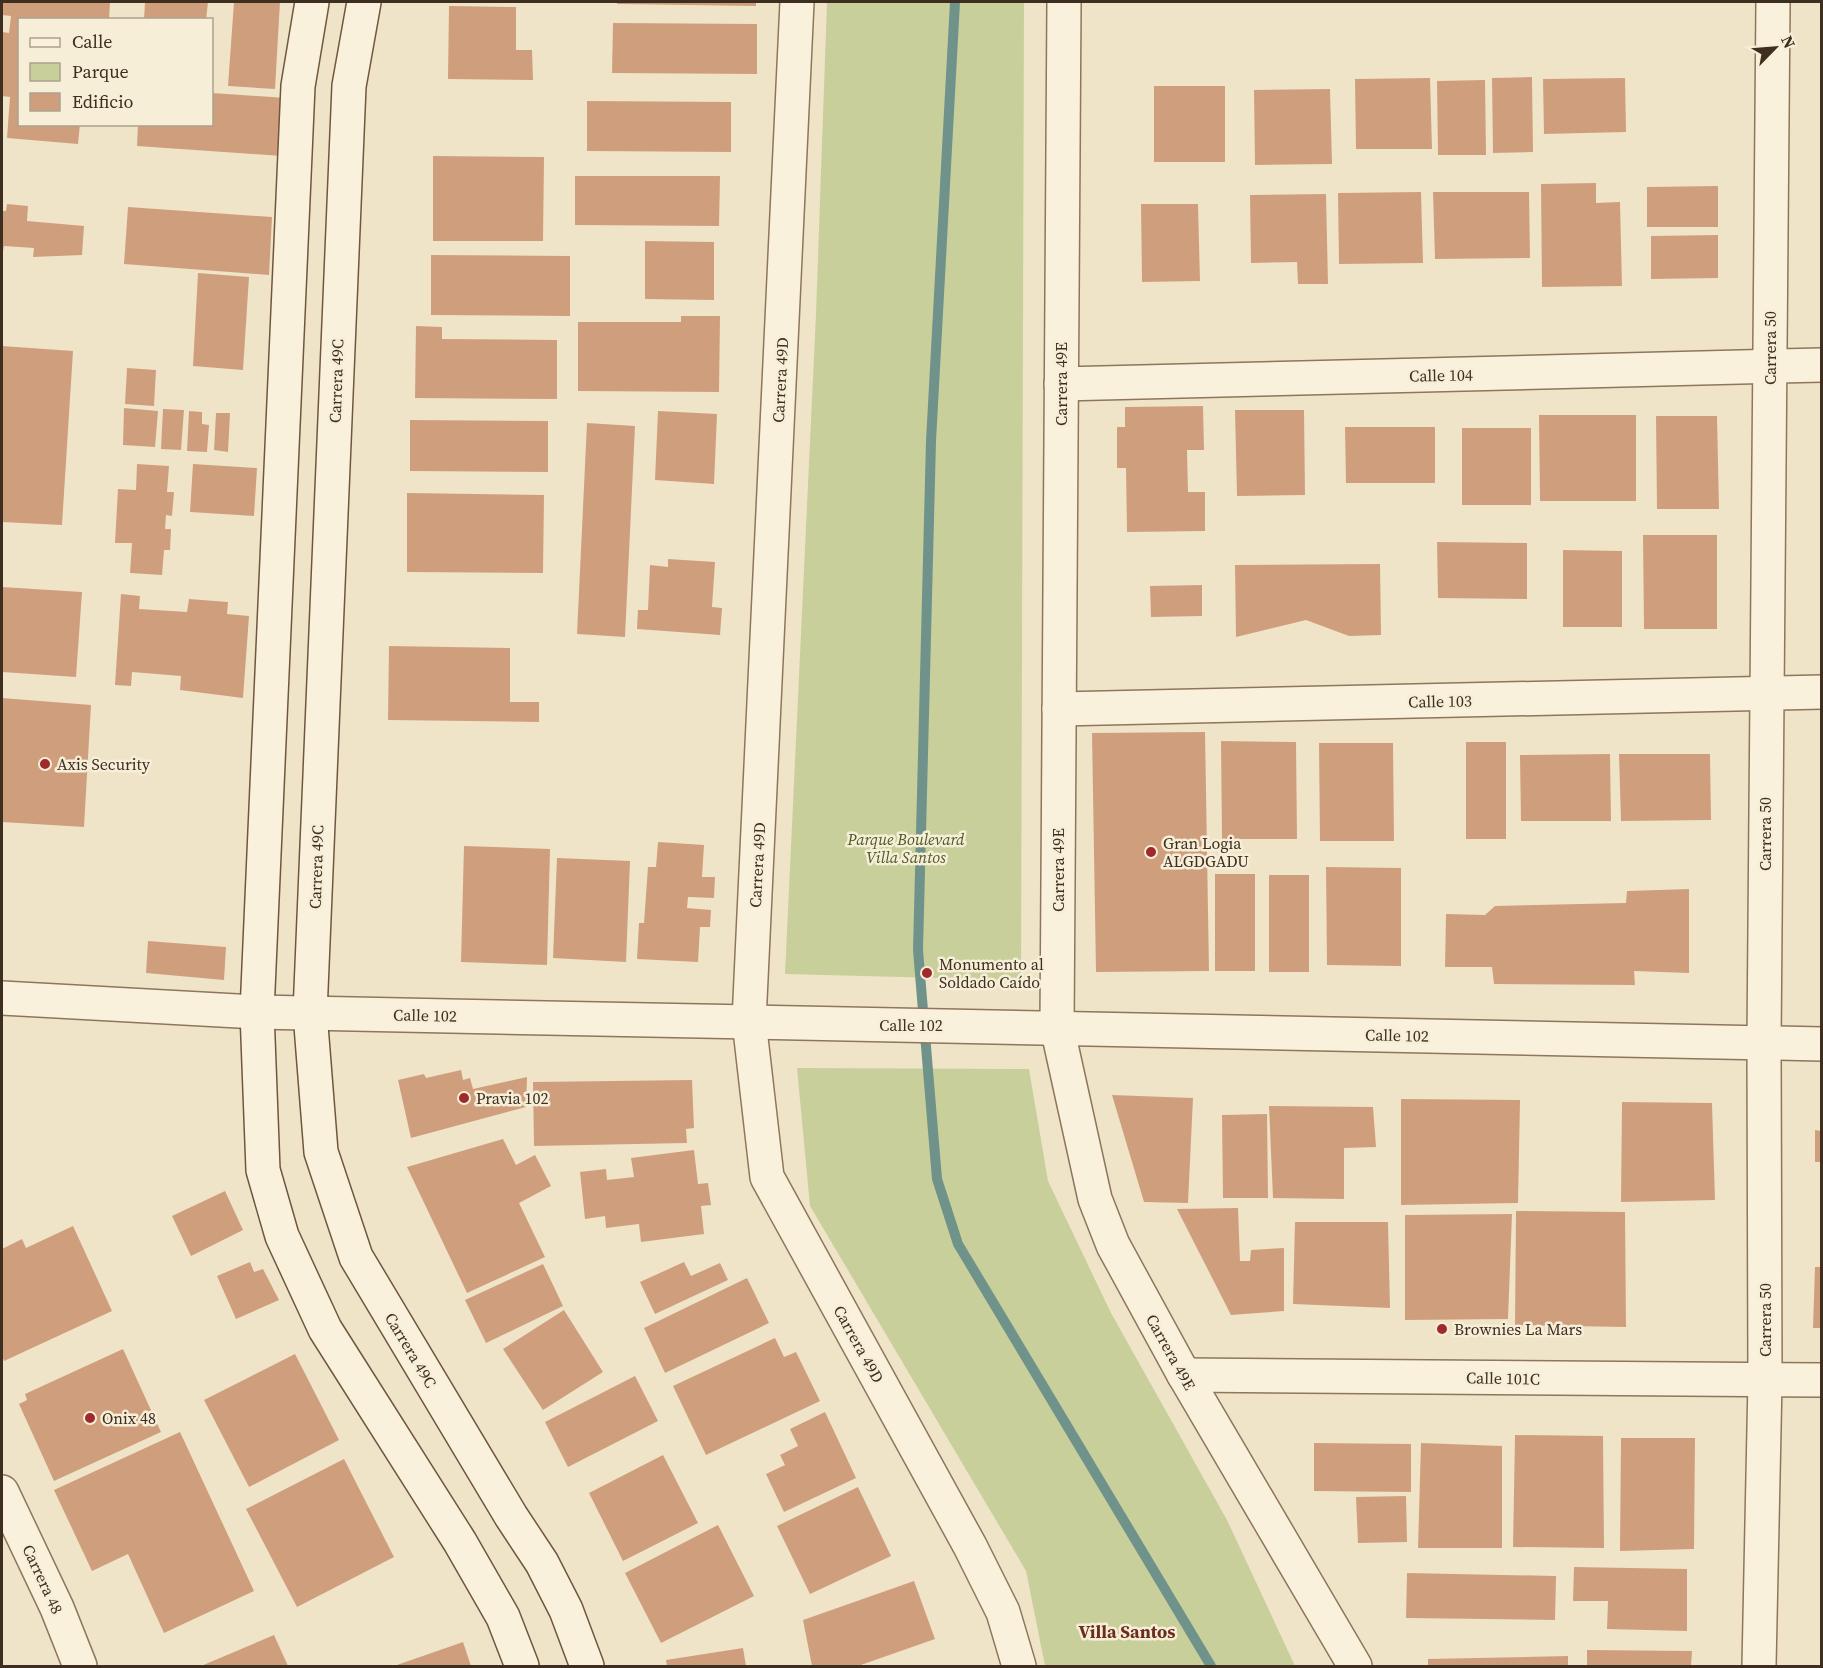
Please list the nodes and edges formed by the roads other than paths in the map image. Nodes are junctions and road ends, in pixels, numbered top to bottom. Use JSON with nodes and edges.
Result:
{"nodes":[{"id":1,"x":312,"y":2,"type":"edge"},
{"id":2,"x":364,"y":2,"type":"edge"},
{"id":3,"x":798,"y":2,"type":"edge"},
{"id":4,"x":1064,"y":2,"type":"edge"},
{"id":5,"x":1773,"y":2,"type":"edge"},
{"id":6,"x":1821,"y":365,"type":"edge"},
{"id":7,"x":1770,"y":367,"type":"junction"},
{"id":8,"x":1061,"y":384,"type":"junction"},
{"id":9,"x":1821,"y":692,"type":"edge"},
{"id":10,"x":1767,"y":693,"type":"junction"},
{"id":11,"x":1059,"y":709,"type":"junction"},
{"id":12,"x":2,"y":998,"type":"edge"},
{"id":13,"x":257,"y":1012,"type":"junction"},
{"id":14,"x":310,"y":1013,"type":"junction"},
{"id":15,"x":750,"y":1021,"type":"junction"},
{"id":16,"x":1057,"y":1027,"type":"junction"},
{"id":17,"x":1764,"y":1042,"type":"junction"},
{"id":18,"x":1821,"y":1044,"type":"edge"},
{"id":19,"x":1184,"y":1375,"type":"junction"},
{"id":20,"x":1821,"y":1380,"type":"edge"},
{"id":21,"x":1765,"y":1381,"type":"junction"},
{"id":22,"x":2,"y":1492,"type":"edge"},
{"id":23,"x":80,"y":1666,"type":"edge"},
{"id":24,"x":522,"y":1666,"type":"edge"},
{"id":25,"x":587,"y":1666,"type":"edge"},
{"id":26,"x":1018,"y":1666,"type":"edge"},
{"id":27,"x":1355,"y":1666,"type":"edge"},
{"id":28,"x":1759,"y":1666,"type":"edge"}],
"edges":[{"from":1,"to":13,"type":"street"},
{"from":2,"to":14,"type":"street","name":"Carrera 49C"},
{"from":3,"to":15,"type":"street","name":"Carrera 49D"},
{"from":4,"to":8,"type":"street","name":"Carrera 49E"},
{"from":5,"to":7,"type":"street","name":"Carrera 50"},
{"from":6,"to":7,"type":"street","name":"Calle 104"},
{"from":7,"to":8,"type":"street","name":"Calle 104"},
{"from":7,"to":10,"type":"street","name":"Carrera 50"},
{"from":8,"to":11,"type":"street","name":"Carrera 49E"},
{"from":9,"to":10,"type":"street","name":"Calle 103"},
{"from":10,"to":11,"type":"street","name":"Calle 103"},
{"from":10,"to":17,"type":"street","name":"Carrera 50"},
{"from":11,"to":16,"type":"street","name":"Carrera 49E"},
{"from":12,"to":13,"type":"street","name":"Calle 102"},
{"from":13,"to":14,"type":"street","name":"Calle 102"},
{"from":13,"to":24,"type":"street"},
{"from":14,"to":15,"type":"street","name":"Calle 102"},
{"from":14,"to":25,"type":"street","name":"Carrera 49C"},
{"from":15,"to":16,"type":"street","name":"Calle 102"},
{"from":15,"to":26,"type":"street","name":"Carrera 49D"},
{"from":16,"to":17,"type":"street","name":"Calle 102"},
{"from":16,"to":19,"type":"street","name":"Carrera 49E"},
{"from":17,"to":18,"type":"street","name":"Calle 102"},
{"from":17,"to":21,"type":"street","name":"Carrera 50"},
{"from":19,"to":21,"type":"street","name":"Calle 101C"},
{"from":19,"to":27,"type":"street","name":"Carrera 49E"},
{"from":20,"to":21,"type":"street","name":"Calle 101C"},
{"from":21,"to":28,"type":"street","name":"Carrera 50"},
{"from":22,"to":23,"type":"street","name":"Carrera 48"}]}
